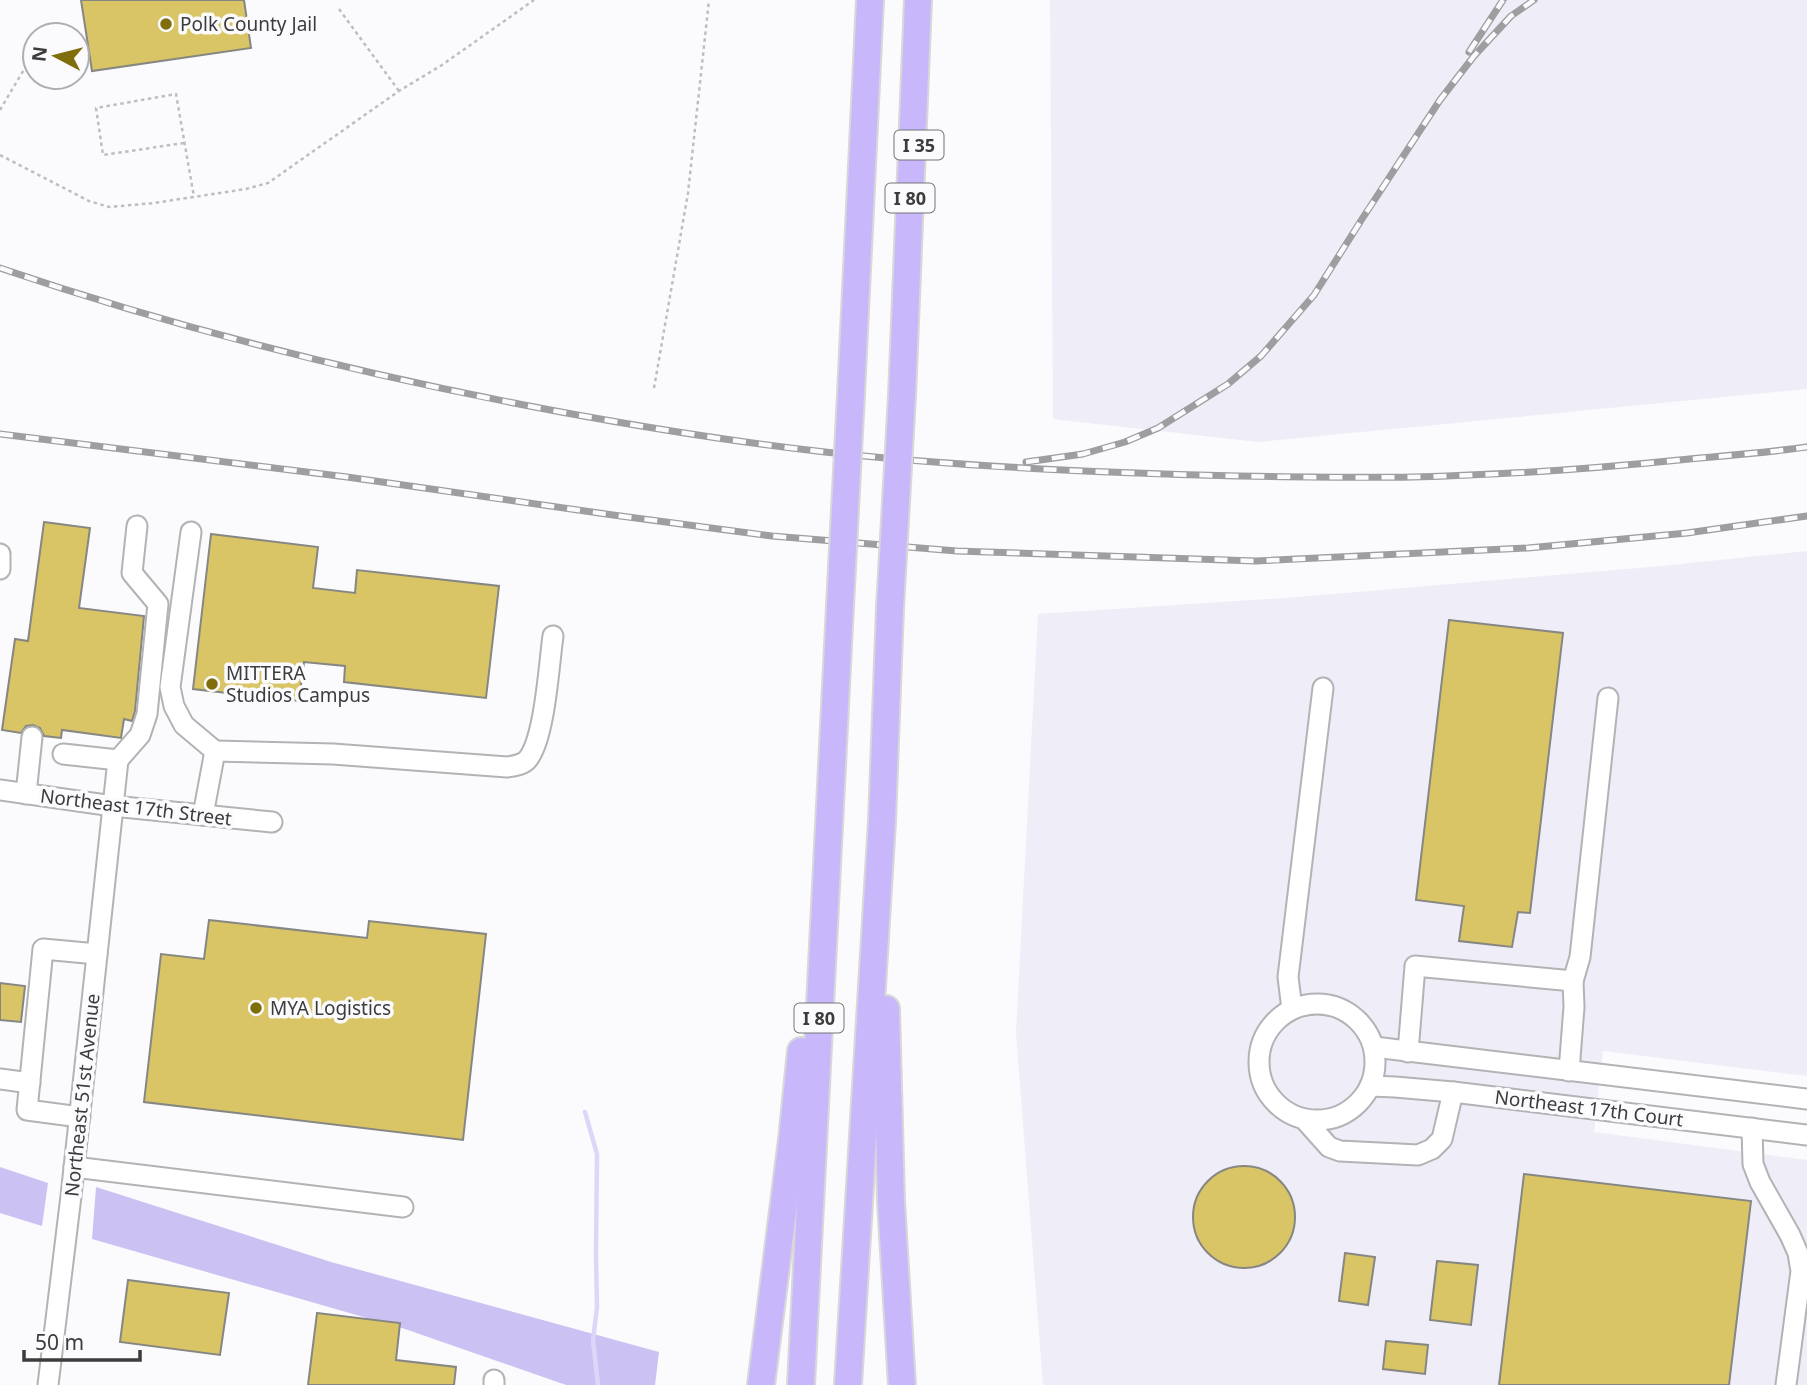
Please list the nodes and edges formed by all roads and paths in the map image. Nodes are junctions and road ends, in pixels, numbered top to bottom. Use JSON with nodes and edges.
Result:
{"nodes":[{"id":1,"x":534,"y":0,"type":"edge"},
{"id":2,"x":709,"y":0,"type":"edge"},
{"id":3,"x":870,"y":0,"type":"edge"},
{"id":4,"x":918,"y":0,"type":"edge"},
{"id":5,"x":932,"y":0,"type":"edge"},
{"id":6,"x":339,"y":9,"type":"dead end"},
{"id":7,"x":21,"y":75,"type":"edge"},
{"id":8,"x":399,"y":91,"type":"junction"},
{"id":9,"x":0,"y":110,"type":"edge"},
{"id":10,"x":184,"y":143,"type":"junction"},
{"id":11,"x":0,"y":155,"type":"edge"},
{"id":12,"x":194,"y":197,"type":"junction"},
{"id":13,"x":906,"y":289,"type":"junction"},
{"id":14,"x":654,"y":388,"type":"dead end"},
{"id":15,"x":137,"y":526,"type":"dead end"},
{"id":16,"x":191,"y":532,"type":"dead end"},
{"id":17,"x":0,"y":554,"type":"edge"},
{"id":18,"x":0,"y":569,"type":"edge"},
{"id":19,"x":553,"y":636,"type":"dead end"},
{"id":20,"x":835,"y":680,"type":"junction"},
{"id":21,"x":1323,"y":688,"type":"dead end"},
{"id":22,"x":1608,"y":698,"type":"dead end"},
{"id":23,"x":33,"y":737,"type":"dead end"},
{"id":24,"x":215,"y":751,"type":"junction"},
{"id":25,"x":64,"y":754,"type":"dead end"},
{"id":26,"x":118,"y":760,"type":"junction"},
{"id":27,"x":0,"y":790,"type":"edge"},
{"id":28,"x":26,"y":794,"type":"junction"},
{"id":29,"x":113,"y":806,"type":"junction"},
{"id":30,"x":203,"y":815,"type":"junction"},
{"id":31,"x":882,"y":821,"type":"junction"},
{"id":32,"x":272,"y":822,"type":"dead end"},
{"id":33,"x":97,"y":954,"type":"junction"},
{"id":34,"x":1573,"y":981,"type":"junction"},
{"id":35,"x":1293,"y":1009,"type":"junction"},
{"id":36,"x":1374,"y":1048,"type":"junction"},
{"id":37,"x":1408,"y":1052,"type":"junction"},
{"id":38,"x":1569,"y":1071,"type":"junction"},
{"id":39,"x":0,"y":1079,"type":"edge"},
{"id":40,"x":30,"y":1083,"type":"junction"},
{"id":41,"x":1370,"y":1086,"type":"junction"},
{"id":42,"x":1453,"y":1092,"type":"junction"},
{"id":43,"x":1807,"y":1099,"type":"edge"},
{"id":44,"x":80,"y":1117,"type":"junction"},
{"id":45,"x":1304,"y":1118,"type":"junction"},
{"id":46,"x":1752,"y":1128,"type":"junction"},
{"id":47,"x":1807,"y":1135,"type":"edge"},
{"id":48,"x":74,"y":1167,"type":"junction"},
{"id":49,"x":403,"y":1207,"type":"dead end"},
{"id":50,"x":1794,"y":1375,"type":"edge"},
{"id":51,"x":848,"y":1377,"type":"edge"},
{"id":52,"x":48,"y":1385,"type":"edge"},
{"id":53,"x":761,"y":1385,"type":"edge"},
{"id":54,"x":801,"y":1385,"type":"edge"},
{"id":55,"x":902,"y":1385,"type":"edge"}],
"edges":[{"from":1,"to":8,"type":"path"},
{"from":2,"to":14,"type":"path"},
{"from":3,"to":20,"type":"highway","number":"I 80","bridge":true},
{"from":4,"to":13,"type":"highway","number":"I 80"},
{"from":5,"to":13,"type":"highway","number":"I 35"},
{"from":6,"to":8,"type":"path"},
{"from":7,"to":9,"type":"path"},
{"from":8,"to":12,"type":"path"},
{"from":10,"to":10,"type":"path"},
{"from":10,"to":12,"type":"path"},
{"from":11,"to":12,"type":"path"},
{"from":13,"to":31,"type":"highway","number":"I 80","bridge":true},
{"from":15,"to":26,"type":"street"},
{"from":16,"to":24,"type":"street"},
{"from":17,"to":18,"type":"street"},
{"from":19,"to":24,"type":"street"},
{"from":20,"to":53,"type":"highway"},
{"from":20,"to":54,"type":"highway","number":"I 80"},
{"from":21,"to":35,"type":"street"},
{"from":22,"to":34,"type":"street"},
{"from":23,"to":28,"type":"street"},
{"from":24,"to":30,"type":"street"},
{"from":25,"to":26,"type":"street"},
{"from":26,"to":29,"type":"street","name":"Northeast 51st Avenue"},
{"from":27,"to":28,"type":"street","name":"Northeast 17th Street"},
{"from":28,"to":29,"type":"street","name":"Northeast 17th Street"},
{"from":29,"to":30,"type":"street","name":"Northeast 17th Street"},
{"from":29,"to":33,"type":"street","name":"Northeast 51st Avenue"},
{"from":30,"to":32,"type":"street","name":"Northeast 17th Street"},
{"from":31,"to":51,"type":"highway","number":"I 80"},
{"from":31,"to":55,"type":"highway"},
{"from":33,"to":40,"type":"street"},
{"from":33,"to":44,"type":"street","name":"Northeast 51st Avenue"},
{"from":34,"to":37,"type":"street"},
{"from":34,"to":38,"type":"street"},
{"from":35,"to":36,"type":"street"},
{"from":35,"to":45,"type":"street"},
{"from":36,"to":37,"type":"street","name":"Northeast 17th Court"},
{"from":36,"to":41,"type":"street"},
{"from":37,"to":38,"type":"street","name":"Northeast 17th Court"},
{"from":38,"to":43,"type":"street","name":"Northeast 17th Court"},
{"from":39,"to":40,"type":"street"},
{"from":40,"to":44,"type":"street"},
{"from":41,"to":42,"type":"street","name":"Northeast 17th Court"},
{"from":41,"to":45,"type":"street"},
{"from":42,"to":45,"type":"street"},
{"from":42,"to":46,"type":"street","name":"Northeast 17th Court"},
{"from":44,"to":48,"type":"street","name":"Northeast 51st Avenue"},
{"from":46,"to":47,"type":"street","name":"Northeast 17th Court"},
{"from":46,"to":50,"type":"street"},
{"from":48,"to":49,"type":"street"},
{"from":48,"to":52,"type":"street","name":"Northeast 51st Avenue"}]}
